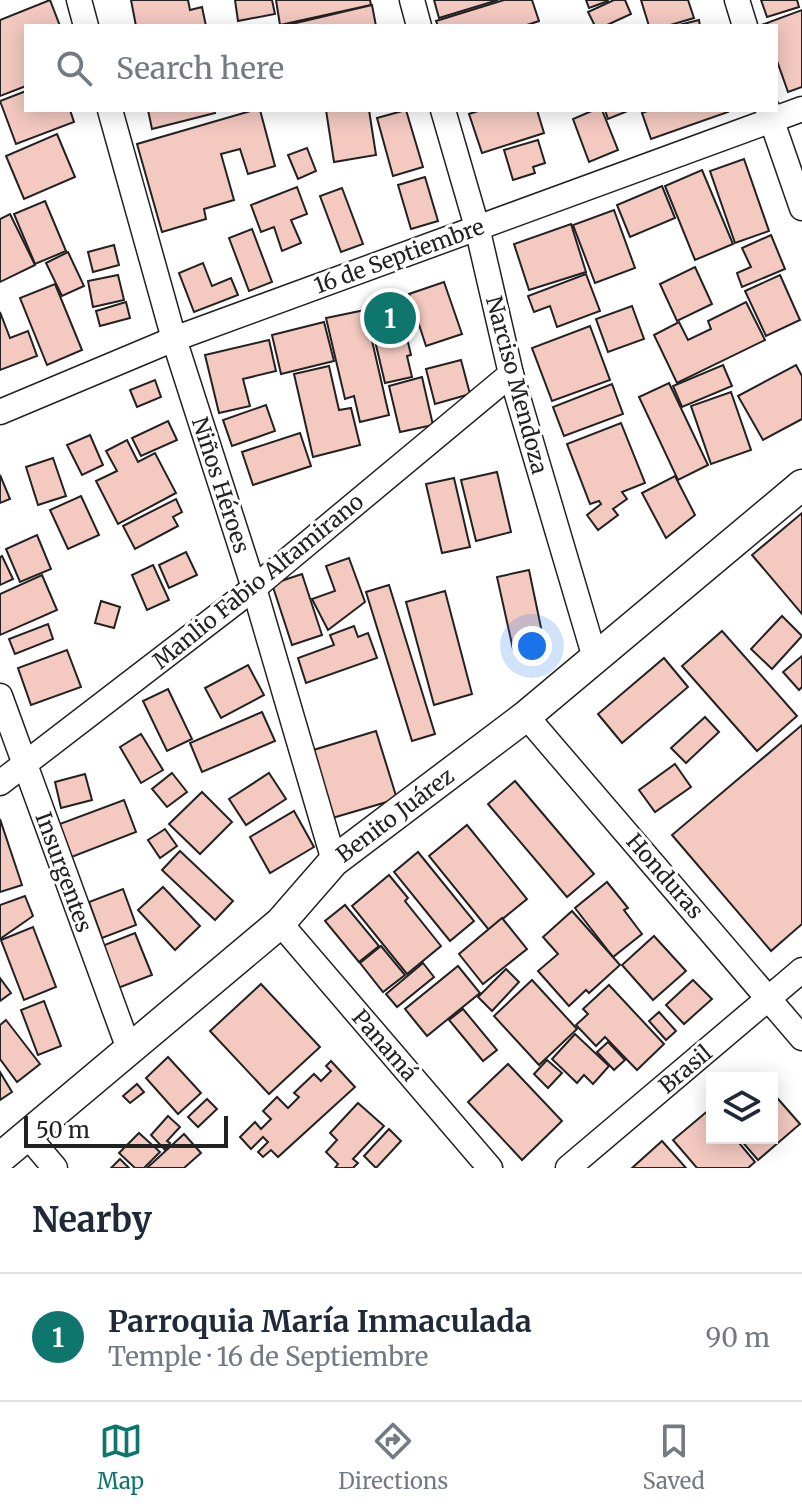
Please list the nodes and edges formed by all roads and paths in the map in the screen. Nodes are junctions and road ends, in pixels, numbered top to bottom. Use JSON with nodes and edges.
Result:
{"nodes":[{"id":1,"x":79,"y":0,"type":"edge"},
{"id":2,"x":412,"y":0,"type":"edge"},
{"id":3,"x":737,"y":0,"type":"edge"},
{"id":4,"x":85,"y":24,"type":"edge"},
{"id":5,"x":418,"y":24,"type":"edge"},
{"id":6,"x":744,"y":24,"type":"edge"},
{"id":7,"x":802,"y":109,"type":"edge"},
{"id":8,"x":111,"y":112,"type":"edge"},
{"id":9,"x":444,"y":112,"type":"edge"},
{"id":10,"x":770,"y":115,"type":"edge"},
{"id":11,"x":802,"y":208,"type":"edge"},
{"id":12,"x":477,"y":227,"type":"junction"},
{"id":13,"x":174,"y":339,"type":"junction"},
{"id":14,"x":511,"y":374,"type":"junction"},
{"id":15,"x":0,"y":412,"type":"edge"},
{"id":16,"x":802,"y":485,"type":"edge"},
{"id":17,"x":254,"y":588,"type":"junction"},
{"id":18,"x":595,"y":658,"type":"junction"},
{"id":19,"x":0,"y":696,"type":"edge"},
{"id":20,"x":526,"y":716,"type":"junction"},
{"id":21,"x":25,"y":765,"type":"junction"},
{"id":22,"x":0,"y":783,"type":"edge"},
{"id":23,"x":334,"y":861,"type":"junction"},
{"id":24,"x":280,"y":923,"type":"junction"},
{"id":25,"x":802,"y":970,"type":"edge"},
{"id":26,"x":770,"y":997,"type":"junction"},
{"id":27,"x":802,"y":1038,"type":"edge"},
{"id":28,"x":129,"y":1049,"type":"junction"},
{"id":29,"x":27,"y":1135,"type":"junction"},
{"id":30,"x":0,"y":1158,"type":"edge"},
{"id":31,"x":55,"y":1168,"type":"edge"},
{"id":32,"x":490,"y":1168,"type":"edge"},
{"id":33,"x":568,"y":1168,"type":"edge"}],
"edges":[{"from":1,"to":4,"type":"street"},
{"from":2,"to":5,"type":"street"},
{"from":3,"to":6,"type":"street"},
{"from":7,"to":10,"type":"street","name":"16 de Septiembre"},
{"from":8,"to":13,"type":"street","name":"Niños Héroes"},
{"from":9,"to":12,"type":"street","name":"Narciso Mendoza"},
{"from":10,"to":11,"type":"street"},
{"from":10,"to":12,"type":"street","name":"16 de Septiembre"},
{"from":12,"to":13,"type":"street","name":"16 de Septiembre"},
{"from":12,"to":14,"type":"street","name":"Narciso Mendoza"},
{"from":13,"to":15,"type":"street","name":"16 de Septiembre"},
{"from":13,"to":17,"type":"street","name":"Niños Héroes"},
{"from":14,"to":17,"type":"street","name":"Manlio Fabio Altamirano"},
{"from":14,"to":18,"type":"street","name":"Narciso Mendoza"},
{"from":16,"to":18,"type":"street","name":"Benito Juárez"},
{"from":17,"to":21,"type":"street","name":"Manlio Fabio Altamirano"},
{"from":17,"to":23,"type":"street","name":"Niños Héroes"},
{"from":18,"to":20,"type":"street","name":"Benito Juárez"},
{"from":19,"to":21,"type":"street","name":"Insurgentes"},
{"from":20,"to":23,"type":"street","name":"Benito Juárez"},
{"from":20,"to":26,"type":"street","name":"Honduras"},
{"from":21,"to":22,"type":"street","name":"Manlio Fabio Altamirano"},
{"from":21,"to":28,"type":"street","name":"Insurgentes"},
{"from":23,"to":24,"type":"street","name":"Benito Juárez"},
{"from":24,"to":28,"type":"street","name":"Benito Juárez"},
{"from":24,"to":32,"type":"street","name":"Panamá"},
{"from":25,"to":26,"type":"street","name":"Brasil"},
{"from":26,"to":27,"type":"street","name":"Honduras"},
{"from":26,"to":33,"type":"street","name":"Brasil"},
{"from":28,"to":29,"type":"street","name":"Benito Juárez"},
{"from":29,"to":30,"type":"street","name":"Benito Juárez"},
{"from":29,"to":31,"type":"street"}]}
